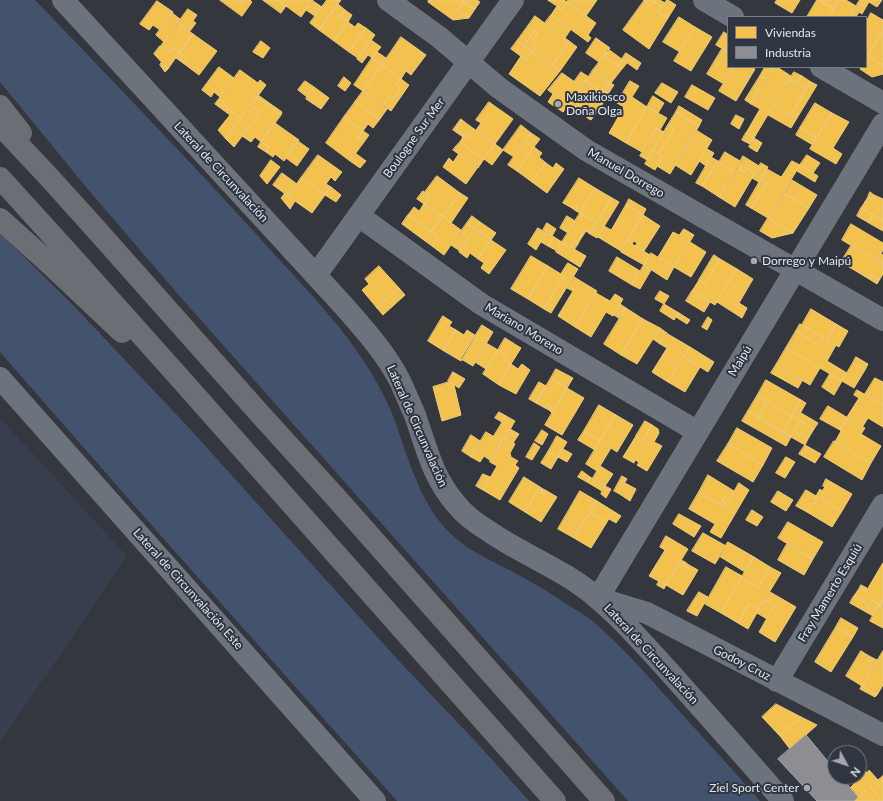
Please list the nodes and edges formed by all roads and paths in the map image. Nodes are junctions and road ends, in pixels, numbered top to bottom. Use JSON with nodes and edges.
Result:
{"nodes":[{"id":1,"x":63,"y":0,"type":"edge"},
{"id":2,"x":388,"y":0,"type":"edge"},
{"id":3,"x":513,"y":0,"type":"edge"},
{"id":4,"x":704,"y":0,"type":"edge"},
{"id":5,"x":732,"y":16,"type":"edge"},
{"id":6,"x":468,"y":62,"type":"junction"},
{"id":7,"x":822,"y":68,"type":"edge"},
{"id":8,"x":883,"y":103,"type":"edge"},
{"id":9,"x":0,"y":106,"type":"edge"},
{"id":10,"x":883,"y":124,"type":"edge"},
{"id":11,"x":0,"y":125,"type":"edge"},
{"id":12,"x":0,"y":178,"type":"edge"},
{"id":13,"x":359,"y":216,"type":"junction"},
{"id":14,"x":0,"y":218,"type":"edge"},
{"id":15,"x":94,"y":227,"type":"junction"},
{"id":16,"x":795,"y":270,"type":"junction"},
{"id":17,"x":316,"y":275,"type":"junction"},
{"id":18,"x":883,"y":320,"type":"edge"},
{"id":19,"x":0,"y":378,"type":"edge"},
{"id":20,"x":698,"y":432,"type":"junction"},
{"id":21,"x":231,"y":435,"type":"junction"},
{"id":22,"x":880,"y":519,"type":"edge"},
{"id":23,"x":598,"y":598,"type":"junction"},
{"id":24,"x":778,"y":681,"type":"junction"},
{"id":25,"x":883,"y":735,"type":"edge"},
{"id":26,"x":375,"y":801,"type":"edge"},
{"id":27,"x":555,"y":801,"type":"edge"},
{"id":28,"x":604,"y":801,"type":"edge"},
{"id":29,"x":783,"y":801,"type":"edge"}],
"edges":[{"from":1,"to":17,"type":"street","name":"Lateral de Circunvalación"},
{"from":2,"to":6,"type":"street","name":"Manuel Dorrego"},
{"from":3,"to":6,"type":"street","name":"Boulogne Sur Mer"},
{"from":4,"to":5,"type":"street"},
{"from":6,"to":13,"type":"street","name":"Boulogne Sur Mer"},
{"from":6,"to":16,"type":"street","name":"Manuel Dorrego"},
{"from":7,"to":8,"type":"street"},
{"from":9,"to":15,"type":"highway"},
{"from":10,"to":16,"type":"street","name":"Maipú"},
{"from":11,"to":15,"type":"highway"},
{"from":12,"to":21,"type":"highway"},
{"from":13,"to":17,"type":"street","name":"Boulogne Sur Mer"},
{"from":13,"to":20,"type":"street","name":"Mariano Moreno"},
{"from":14,"to":21,"type":"highway"},
{"from":15,"to":28,"type":"highway"},
{"from":16,"to":18,"type":"street","name":"Manuel Dorrego"},
{"from":16,"to":20,"type":"street","name":"Maipú"},
{"from":17,"to":23,"type":"street","name":"Lateral de Circunvalación"},
{"from":19,"to":26,"type":"street","name":"Lateral de Circunvalación Este"},
{"from":20,"to":23,"type":"street","name":"Maipú"},
{"from":21,"to":27,"type":"highway"},
{"from":22,"to":24,"type":"street","name":"Fray Mamerto Esquiú"},
{"from":23,"to":24,"type":"street","name":"Godoy Cruz"},
{"from":23,"to":29,"type":"street","name":"Lateral de Circunvalación"},
{"from":24,"to":25,"type":"street","name":"Godoy Cruz"}]}
